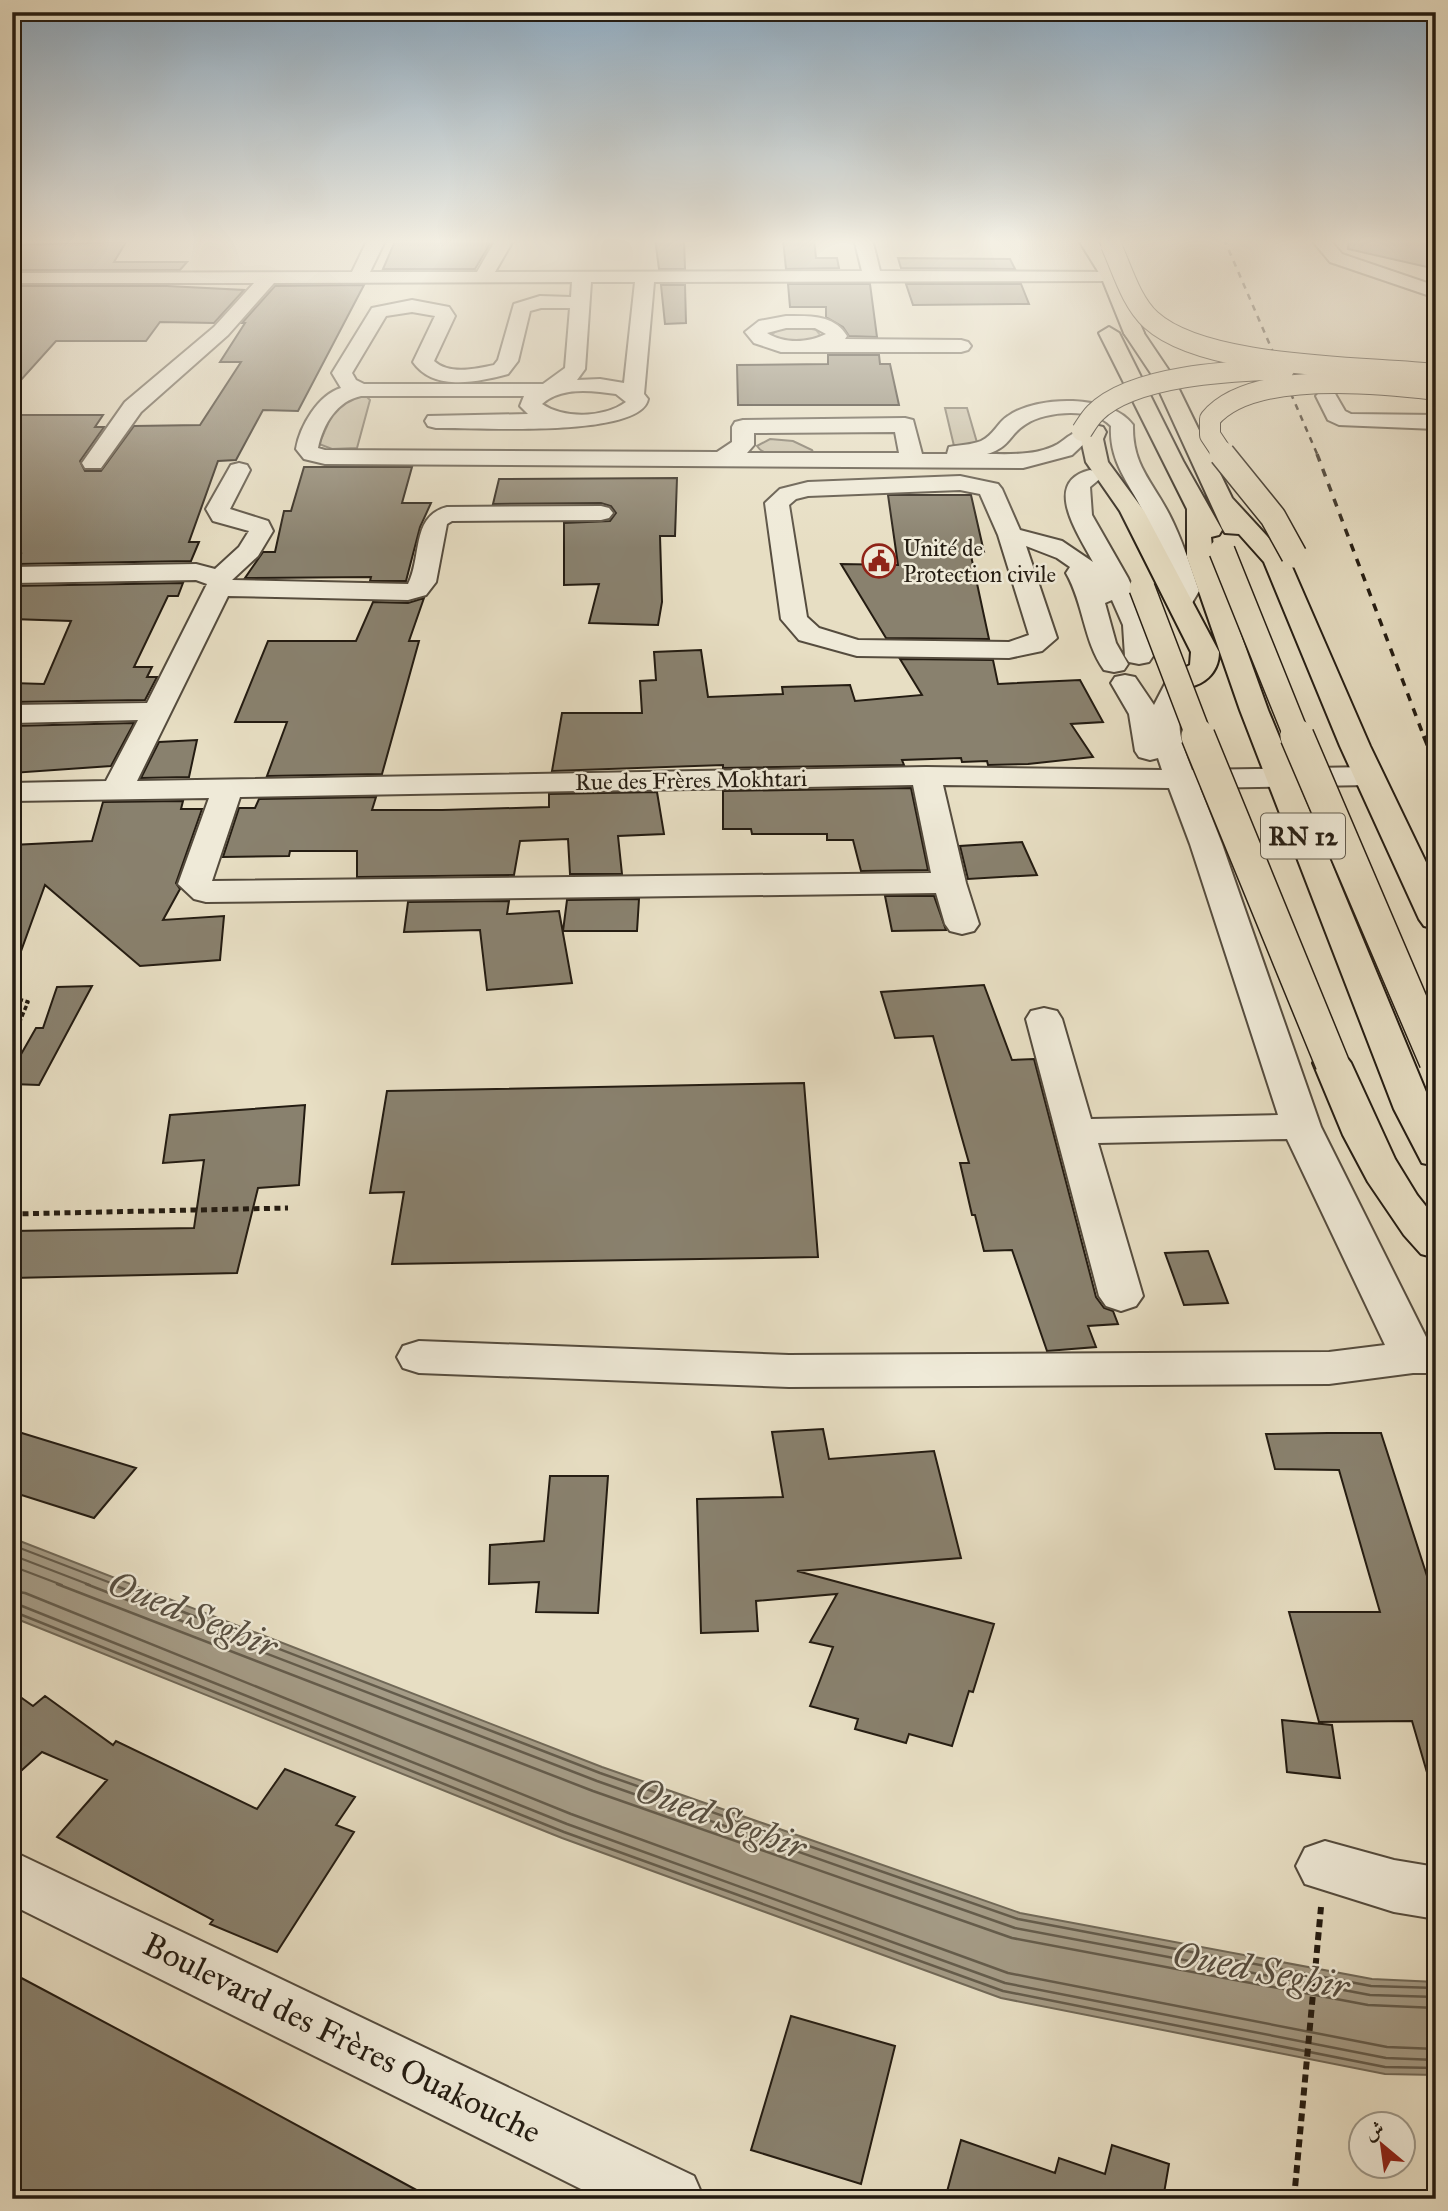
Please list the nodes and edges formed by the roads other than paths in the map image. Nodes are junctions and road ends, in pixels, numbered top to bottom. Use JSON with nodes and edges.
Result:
{"nodes":[{"id":1,"x":208,"y":342,"type":"edge"},
{"id":2,"x":361,"y":342,"type":"edge"},
{"id":3,"x":432,"y":342,"type":"edge"},
{"id":4,"x":513,"y":342,"type":"edge"},
{"id":5,"x":577,"y":342,"type":"edge"},
{"id":6,"x":639,"y":342,"type":"edge"},
{"id":7,"x":768,"y":342,"type":"edge"},
{"id":8,"x":817,"y":342,"type":"edge"},
{"id":9,"x":881,"y":342,"type":"edge"},
{"id":10,"x":1114,"y":342,"type":"edge"},
{"id":11,"x":1140,"y":342,"type":"edge"},
{"id":12,"x":1195,"y":342,"type":"edge"},
{"id":13,"x":812,"y":345,"type":"junction"},
{"id":14,"x":1436,"y":374,"type":"edge"},
{"id":15,"x":1436,"y":382,"type":"edge"},
{"id":16,"x":361,"y":390,"type":"junction"},
{"id":17,"x":547,"y":390,"type":"junction"},
{"id":18,"x":1436,"y":390,"type":"edge"},
{"id":19,"x":633,"y":394,"type":"junction"},
{"id":20,"x":1327,"y":396,"type":"dead end"},
{"id":21,"x":576,"y":420,"type":"junction"},
{"id":22,"x":436,"y":421,"type":"dead end"},
{"id":23,"x":1436,"y":422,"type":"edge"},
{"id":24,"x":1087,"y":435,"type":"junction"},
{"id":25,"x":911,"y":456,"type":"junction"},
{"id":26,"x":722,"y":459,"type":"junction"},
{"id":27,"x":93,"y":463,"type":"dead end"},
{"id":28,"x":239,"y":470,"type":"dead end"},
{"id":29,"x":1090,"y":477,"type":"junction"},
{"id":30,"x":1211,"y":506,"type":"junction"},
{"id":31,"x":601,"y":513,"type":"dead end"},
{"id":32,"x":1011,"y":540,"type":"junction"},
{"id":33,"x":1233,"y":552,"type":"junction"},
{"id":34,"x":12,"y":575,"type":"edge"},
{"id":35,"x":220,"y":584,"type":"junction"},
{"id":36,"x":1180,"y":602,"type":"junction"},
{"id":37,"x":1127,"y":665,"type":"junction"},
{"id":38,"x":1181,"y":682,"type":"junction"},
{"id":39,"x":158,"y":711,"type":"junction"},
{"id":40,"x":12,"y":714,"type":"edge"},
{"id":41,"x":926,"y":776,"type":"junction"},
{"id":42,"x":1279,"y":776,"type":"junction"},
{"id":43,"x":1369,"y":776,"type":"junction"},
{"id":44,"x":1124,"y":778,"type":"junction"},
{"id":45,"x":1182,"y":779,"type":"junction"},
{"id":46,"x":227,"y":789,"type":"junction"},
{"id":47,"x":117,"y":790,"type":"junction"},
{"id":48,"x":12,"y":792,"type":"edge"},
{"id":49,"x":949,"y":883,"type":"junction"},
{"id":50,"x":1436,"y":919,"type":"edge"},
{"id":51,"x":962,"y":924,"type":"dead end"},
{"id":52,"x":1436,"y":997,"type":"edge"},
{"id":53,"x":1044,"y":1019,"type":"dead end"},
{"id":54,"x":1436,"y":1061,"type":"edge"},
{"id":55,"x":1301,"y":1127,"type":"junction"},
{"id":56,"x":1074,"y":1131,"type":"junction"},
{"id":57,"x":1436,"y":1154,"type":"edge"},
{"id":58,"x":1436,"y":1244,"type":"edge"},
{"id":59,"x":1121,"y":1296,"type":"dead end"},
{"id":60,"x":419,"y":1357,"type":"dead end"},
{"id":61,"x":1424,"y":1357,"type":"edge"},
{"id":62,"x":12,"y":1877,"type":"edge"},
{"id":63,"x":1323,"y":1883,"type":"road end"},
{"id":64,"x":1436,"y":1893,"type":"edge"},
{"id":65,"x":671,"y":2199,"type":"edge"}],
"edges":[{"from":1,"to":27,"type":"street"},
{"from":2,"to":16,"type":"street"},
{"from":3,"to":4,"type":"street"},
{"from":5,"to":17,"type":"street"},
{"from":6,"to":19,"type":"street"},
{"from":7,"to":13,"type":"street"},
{"from":8,"to":13,"type":"street"},
{"from":9,"to":13,"type":"street"},
{"from":10,"to":30,"type":"main road","number":"RN 12"},
{"from":11,"to":30,"type":"main road","number":"RN 12"},
{"from":12,"to":14,"type":"main road","bridge":true},
{"from":15,"to":24,"type":"main road","bridge":true},
{"from":16,"to":17,"type":"street"},
{"from":16,"to":26,"type":"street"},
{"from":17,"to":19,"type":"street"},
{"from":17,"to":21,"type":"street"},
{"from":18,"to":43,"type":"main road","bridge":true},
{"from":19,"to":21,"type":"street"},
{"from":20,"to":23,"type":"street"},
{"from":21,"to":22,"type":"street"},
{"from":24,"to":25,"type":"street"},
{"from":24,"to":29,"type":"main road"},
{"from":24,"to":36,"type":"main road"},
{"from":25,"to":26,"type":"street"},
{"from":25,"to":26,"type":"street"},
{"from":25,"to":36,"type":"street"},
{"from":28,"to":35,"type":"street"},
{"from":29,"to":37,"type":"street"},
{"from":29,"to":58,"type":"main road","bridge":true},
{"from":30,"to":33,"type":"main road","number":"RN 12"},
{"from":30,"to":42,"type":"main road","number":"RN 12"},
{"from":30,"to":43,"type":"main road","number":"RN 12"},
{"from":31,"to":35,"type":"street"},
{"from":32,"to":32,"type":"street"},
{"from":32,"to":37,"type":"street"},
{"from":33,"to":52,"type":"main road","number":"RN 12"},
{"from":33,"to":54,"type":"main road","number":"RN 12","bridge":true},
{"from":34,"to":35,"type":"street"},
{"from":35,"to":39,"type":"street"},
{"from":36,"to":38,"type":"main road"},
{"from":37,"to":38,"type":"street"},
{"from":37,"to":44,"type":"street"},
{"from":38,"to":45,"type":"street"},
{"from":39,"to":40,"type":"street"},
{"from":39,"to":47,"type":"street"},
{"from":41,"to":44,"type":"street","name":"Rue des Frères Mokhtari"},
{"from":41,"to":46,"type":"street","name":"Rue des Frères Mokhtari"},
{"from":41,"to":49,"type":"street"},
{"from":42,"to":43,"type":"street","name":"Rue des Frères Mokhtari"},
{"from":42,"to":45,"type":"street","name":"Rue des Frères Mokhtari"},
{"from":42,"to":57,"type":"main road","number":"RN 12"},
{"from":43,"to":50,"type":"main road","number":"RN 12"},
{"from":44,"to":45,"type":"street","name":"Rue des Frères Mokhtari"},
{"from":45,"to":55,"type":"street"},
{"from":46,"to":47,"type":"street","name":"Rue des Frères Mokhtari"},
{"from":46,"to":49,"type":"street"},
{"from":47,"to":48,"type":"street","name":"Rue des Frères Mokhtari"},
{"from":49,"to":51,"type":"street"},
{"from":53,"to":56,"type":"street"},
{"from":55,"to":56,"type":"street"},
{"from":55,"to":61,"type":"street"},
{"from":56,"to":59,"type":"street"},
{"from":60,"to":61,"type":"street"},
{"from":62,"to":65,"type":"street","name":"Boulevard des Frères Ouakouche"},
{"from":63,"to":64,"type":"street"}]}
